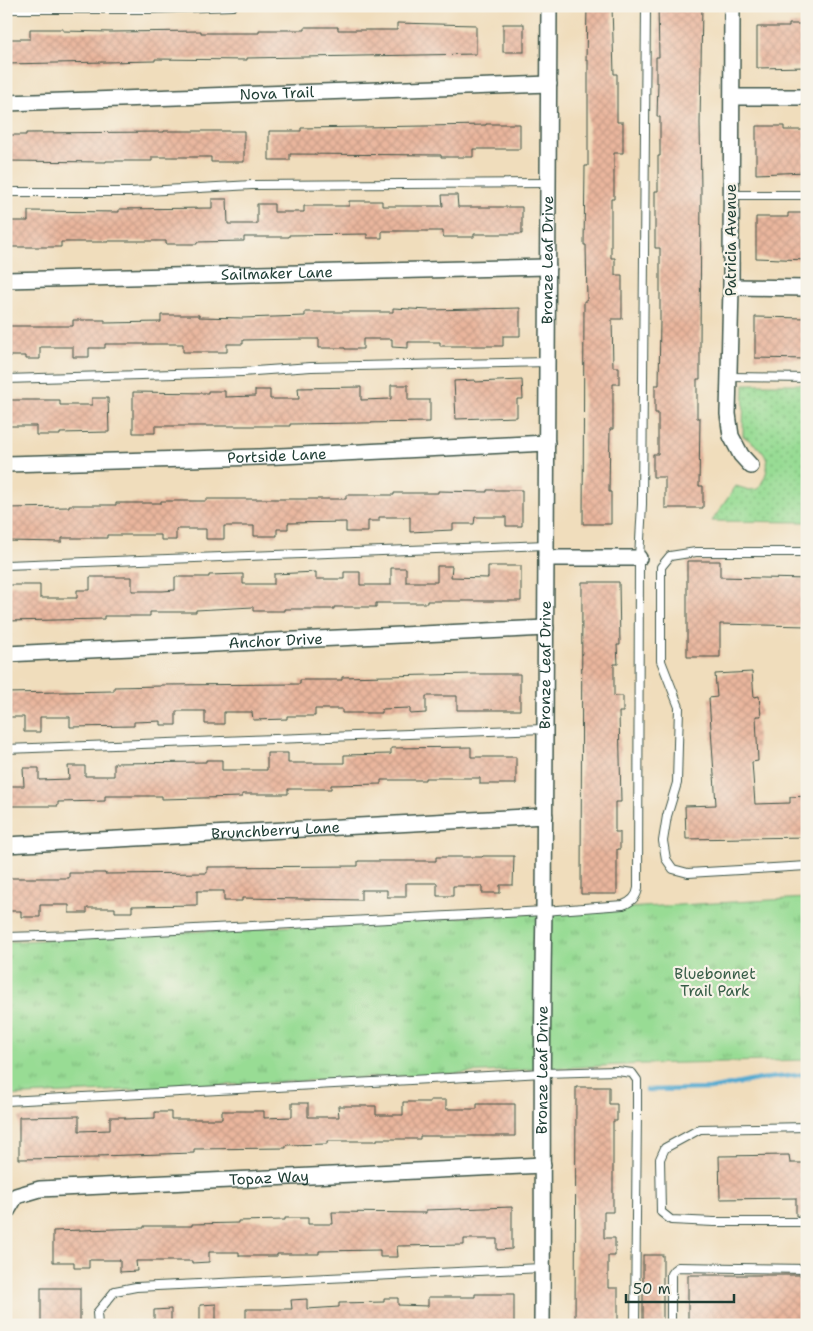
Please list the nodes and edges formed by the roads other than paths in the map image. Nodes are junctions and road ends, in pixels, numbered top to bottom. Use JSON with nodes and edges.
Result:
{"nodes":[{"id":1,"x":232,"y":6,"type":"edge"},
{"id":2,"x":550,"y":6,"type":"edge"},
{"id":3,"x":646,"y":6,"type":"edge"},
{"id":4,"x":732,"y":6,"type":"edge"},
{"id":5,"x":6,"y":8,"type":"edge"},
{"id":6,"x":549,"y":84,"type":"junction"},
{"id":7,"x":732,"y":97,"type":"junction"},
{"id":8,"x":807,"y":97,"type":"edge"},
{"id":9,"x":6,"y":103,"type":"edge"},
{"id":10,"x":548,"y":183,"type":"junction"},
{"id":11,"x":6,"y":192,"type":"edge"},
{"id":12,"x":731,"y":195,"type":"junction"},
{"id":13,"x":807,"y":195,"type":"edge"},
{"id":14,"x":548,"y":267,"type":"junction"},
{"id":15,"x":6,"y":280,"type":"edge"},
{"id":16,"x":731,"y":287,"type":"junction"},
{"id":17,"x":807,"y":288,"type":"edge"},
{"id":18,"x":548,"y":362,"type":"junction"},
{"id":19,"x":729,"y":377,"type":"junction"},
{"id":20,"x":807,"y":378,"type":"edge"},
{"id":21,"x":6,"y":379,"type":"edge"},
{"id":22,"x":547,"y":443,"type":"junction"},
{"id":23,"x":6,"y":464,"type":"edge"},
{"id":24,"x":751,"y":466,"type":"dead end"},
{"id":25,"x":546,"y":552,"type":"junction"},
{"id":26,"x":807,"y":552,"type":"edge"},
{"id":27,"x":639,"y":558,"type":"junction"},
{"id":28,"x":6,"y":565,"type":"edge"},
{"id":29,"x":546,"y":628,"type":"junction"},
{"id":30,"x":6,"y":654,"type":"edge"},
{"id":31,"x":545,"y":729,"type":"junction"},
{"id":32,"x":6,"y":749,"type":"edge"},
{"id":33,"x":545,"y":816,"type":"junction"},
{"id":34,"x":6,"y":845,"type":"edge"},
{"id":35,"x":807,"y":866,"type":"edge"},
{"id":36,"x":544,"y":911,"type":"junction"},
{"id":37,"x":6,"y":937,"type":"edge"},
{"id":38,"x":543,"y":1072,"type":"junction"},
{"id":39,"x":6,"y":1101,"type":"edge"},
{"id":40,"x":807,"y":1127,"type":"edge"},
{"id":41,"x":543,"y":1165,"type":"junction"},
{"id":42,"x":6,"y":1213,"type":"edge"},
{"id":43,"x":807,"y":1222,"type":"edge"},
{"id":44,"x":542,"y":1268,"type":"junction"},
{"id":45,"x":807,"y":1268,"type":"edge"},
{"id":46,"x":98,"y":1325,"type":"edge"},
{"id":47,"x":542,"y":1325,"type":"edge"},
{"id":48,"x":635,"y":1325,"type":"edge"},
{"id":49,"x":671,"y":1325,"type":"edge"}],
"edges":[{"from":1,"to":5,"type":"lane"},
{"from":2,"to":6,"type":"street","name":"Bronze Leaf Drive"},
{"from":3,"to":27,"type":"lane"},
{"from":4,"to":7,"type":"street","name":"Patricia Avenue"},
{"from":6,"to":9,"type":"street","name":"Nova Trail"},
{"from":6,"to":10,"type":"street","name":"Bronze Leaf Drive"},
{"from":7,"to":8,"type":"street"},
{"from":7,"to":12,"type":"street","name":"Patricia Avenue"},
{"from":10,"to":11,"type":"lane"},
{"from":10,"to":14,"type":"street","name":"Bronze Leaf Drive"},
{"from":12,"to":13,"type":"lane"},
{"from":12,"to":16,"type":"street","name":"Patricia Avenue"},
{"from":14,"to":15,"type":"street","name":"Sailmaker Lane"},
{"from":14,"to":18,"type":"street","name":"Bronze Leaf Drive"},
{"from":16,"to":17,"type":"street"},
{"from":16,"to":19,"type":"street","name":"Patricia Avenue"},
{"from":18,"to":21,"type":"lane"},
{"from":18,"to":22,"type":"street","name":"Bronze Leaf Drive"},
{"from":19,"to":20,"type":"lane"},
{"from":19,"to":24,"type":"street","name":"Patricia Avenue"},
{"from":22,"to":23,"type":"street","name":"Portside Lane"},
{"from":22,"to":25,"type":"street","name":"Bronze Leaf Drive"},
{"from":25,"to":27,"type":"street"},
{"from":25,"to":28,"type":"lane"},
{"from":25,"to":29,"type":"street","name":"Bronze Leaf Drive"},
{"from":26,"to":35,"type":"lane"},
{"from":27,"to":36,"type":"lane"},
{"from":29,"to":30,"type":"street","name":"Anchor Drive"},
{"from":29,"to":31,"type":"street","name":"Bronze Leaf Drive"},
{"from":31,"to":32,"type":"lane"},
{"from":31,"to":33,"type":"street","name":"Bronze Leaf Drive"},
{"from":33,"to":34,"type":"street","name":"Brunchberry Lane"},
{"from":33,"to":36,"type":"street","name":"Bronze Leaf Drive"},
{"from":36,"to":37,"type":"lane"},
{"from":36,"to":38,"type":"street","name":"Bronze Leaf Drive"},
{"from":38,"to":39,"type":"lane"},
{"from":38,"to":41,"type":"street","name":"Bronze Leaf Drive"},
{"from":38,"to":48,"type":"lane"},
{"from":40,"to":43,"type":"lane"},
{"from":41,"to":42,"type":"street","name":"Topaz Way"},
{"from":41,"to":44,"type":"street","name":"Bronze Leaf Drive"},
{"from":44,"to":46,"type":"lane"},
{"from":44,"to":47,"type":"street","name":"Bronze Leaf Drive"},
{"from":45,"to":49,"type":"lane"}]}
